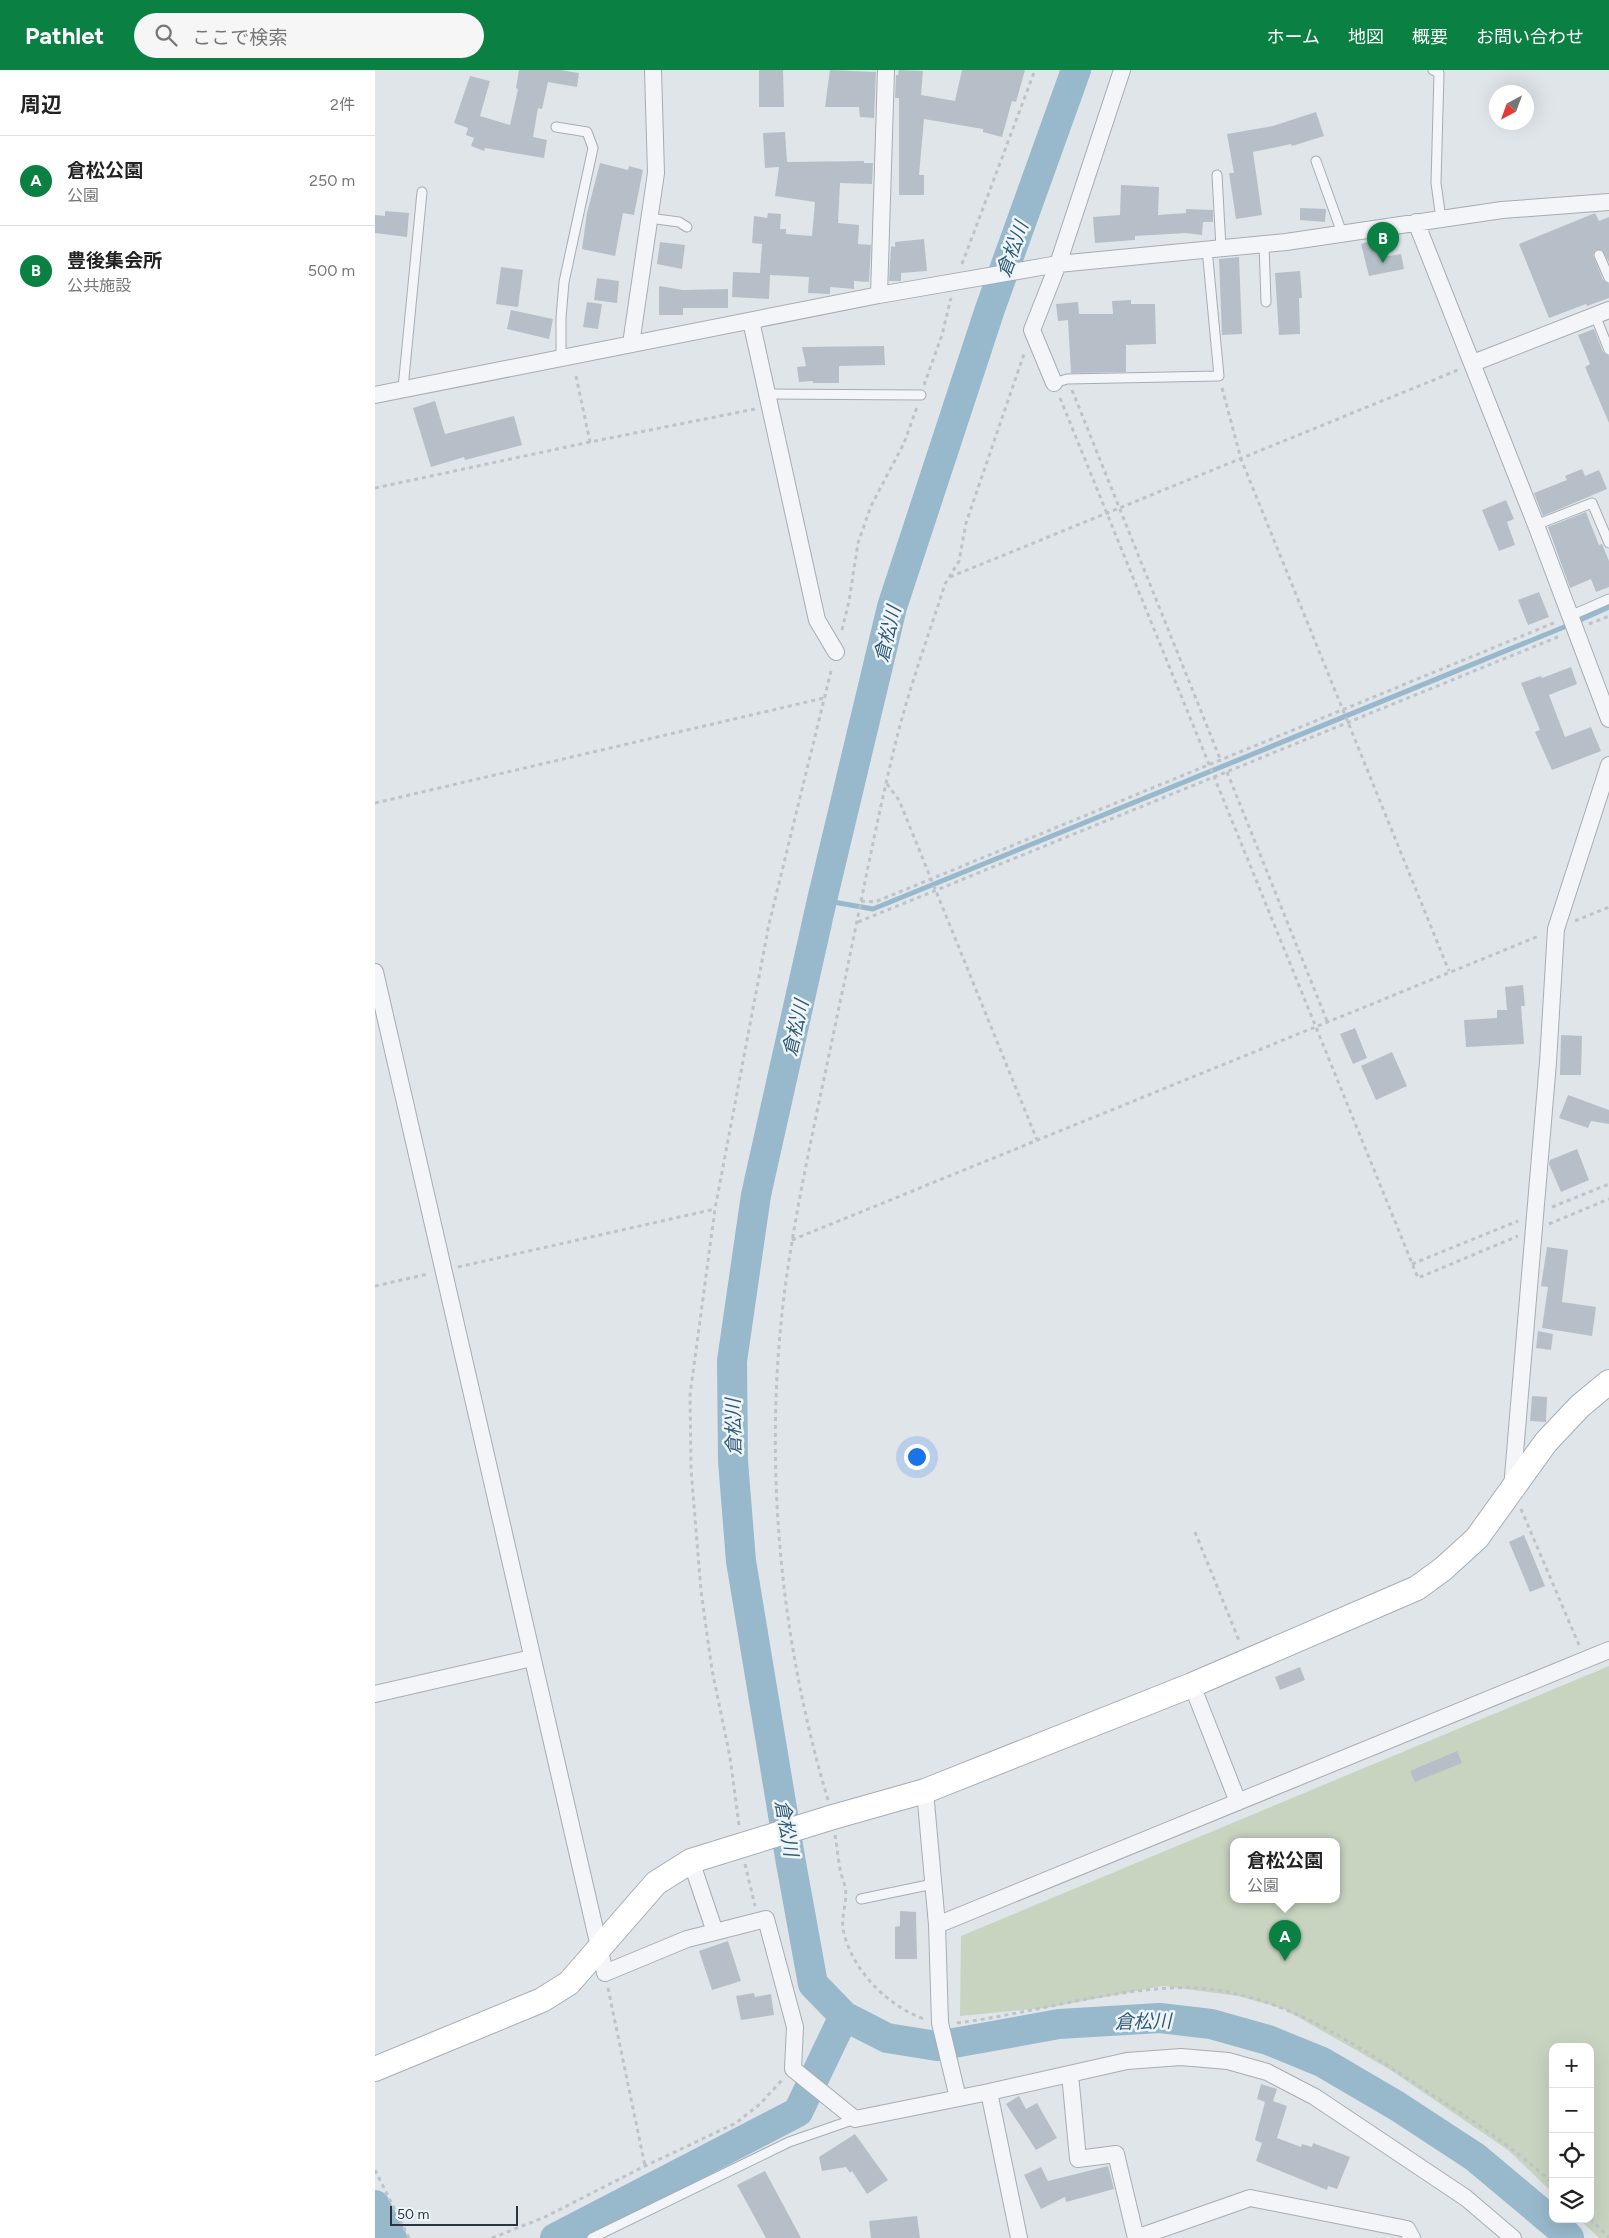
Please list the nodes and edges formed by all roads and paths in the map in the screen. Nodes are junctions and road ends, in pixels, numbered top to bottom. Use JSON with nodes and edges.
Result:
{"nodes":[{"id":1,"x":653,"y":70,"type":"edge"},
{"id":2,"x":886,"y":70,"type":"edge"},
{"id":3,"x":1035,"y":70,"type":"edge"},
{"id":4,"x":1122,"y":70,"type":"edge"},
{"id":5,"x":1433,"y":70,"type":"edge"},
{"id":6,"x":557,"y":127,"type":"dead end"},
{"id":7,"x":1316,"y":161,"type":"dead end"},
{"id":8,"x":1217,"y":175,"type":"dead end"},
{"id":9,"x":423,"y":192,"type":"dead end"},
{"id":10,"x":1609,"y":202,"type":"edge"},
{"id":11,"x":649,"y":218,"type":"junction"},
{"id":12,"x":1441,"y":219,"type":"junction"},
{"id":13,"x":1416,"y":222,"type":"junction"},
{"id":14,"x":687,"y":227,"type":"dead end"},
{"id":15,"x":1342,"y":233,"type":"junction"},
{"id":16,"x":1264,"y":244,"type":"junction"},
{"id":17,"x":1214,"y":249,"type":"junction"},
{"id":18,"x":1599,"y":255,"type":"dead end"},
{"id":19,"x":1058,"y":264,"type":"junction"},
{"id":20,"x":1609,"y":278,"type":"edge"},
{"id":21,"x":955,"y":282,"type":"junction"},
{"id":22,"x":879,"y":295,"type":"junction"},
{"id":23,"x":1266,"y":302,"type":"dead end"},
{"id":24,"x":1602,"y":312,"type":"edge"},
{"id":25,"x":751,"y":321,"type":"junction"},
{"id":26,"x":1032,"y":330,"type":"junction"},
{"id":27,"x":631,"y":344,"type":"junction"},
{"id":28,"x":1609,"y":350,"type":"edge"},
{"id":29,"x":561,"y":358,"type":"junction"},
{"id":30,"x":1473,"y":363,"type":"junction"},
{"id":31,"x":576,"y":376,"type":"dead end"},
{"id":32,"x":1219,"y":376,"type":"junction"},
{"id":33,"x":1060,"y":381,"type":"junction"},
{"id":34,"x":403,"y":388,"type":"junction"},
{"id":35,"x":921,"y":394,"type":"junction"},
{"id":36,"x":375,"y":395,"type":"edge"},
{"id":37,"x":768,"y":400,"type":"junction"},
{"id":38,"x":590,"y":442,"type":"junction"},
{"id":39,"x":1241,"y":459,"type":"junction"},
{"id":40,"x":375,"y":488,"type":"edge"},
{"id":41,"x":1119,"y":508,"type":"junction"},
{"id":42,"x":1107,"y":514,"type":"junction"},
{"id":43,"x":1536,"y":525,"type":"junction"},
{"id":44,"x":1609,"y":543,"type":"edge"},
{"id":45,"x":949,"y":578,"type":"junction"},
{"id":46,"x":1609,"y":599,"type":"edge"},
{"id":47,"x":1609,"y":616,"type":"edge"},
{"id":48,"x":1573,"y":623,"type":"junction"},
{"id":49,"x":836,"y":652,"type":"junction"},
{"id":50,"x":824,"y":698,"type":"junction"},
{"id":51,"x":1605,"y":698,"type":"edge"},
{"id":52,"x":1343,"y":711,"type":"junction"},
{"id":53,"x":1609,"y":719,"type":"edge"},
{"id":54,"x":1348,"y":722,"type":"junction"},
{"id":55,"x":1221,"y":761,"type":"junction"},
{"id":56,"x":1609,"y":765,"type":"edge"},
{"id":57,"x":1209,"y":766,"type":"junction"},
{"id":58,"x":1227,"y":772,"type":"junction"},
{"id":59,"x":1214,"y":777,"type":"junction"},
{"id":60,"x":887,"y":784,"type":"junction"},
{"id":61,"x":375,"y":803,"type":"edge"},
{"id":62,"x":931,"y":879,"type":"junction"},
{"id":63,"x":935,"y":891,"type":"junction"},
{"id":64,"x":861,"y":901,"type":"junction"},
{"id":65,"x":1609,"y":907,"type":"edge"},
{"id":66,"x":857,"y":922,"type":"junction"},
{"id":67,"x":1557,"y":929,"type":"junction"},
{"id":68,"x":375,"y":972,"type":"edge"},
{"id":69,"x":1449,"y":972,"type":"junction"},
{"id":70,"x":1327,"y":1021,"type":"junction"},
{"id":71,"x":1315,"y":1026,"type":"junction"},
{"id":72,"x":1037,"y":1140,"type":"junction"},
{"id":73,"x":1609,"y":1184,"type":"edge"},
{"id":74,"x":1609,"y":1199,"type":"edge"},
{"id":75,"x":715,"y":1209,"type":"junction"},
{"id":76,"x":1535,"y":1222,"type":"junction"},
{"id":77,"x":792,"y":1240,"type":"junction"},
{"id":78,"x":1412,"y":1264,"type":"junction"},
{"id":79,"x":444,"y":1270,"type":"junction"},
{"id":80,"x":375,"y":1286,"type":"edge"},
{"id":81,"x":1609,"y":1382,"type":"edge"},
{"id":82,"x":1512,"y":1491,"type":"junction"},
{"id":83,"x":1195,"y":1532,"type":"dead end"},
{"id":84,"x":1609,"y":1650,"type":"edge"},
{"id":85,"x":532,"y":1658,"type":"junction"},
{"id":86,"x":1585,"y":1660,"type":"junction"},
{"id":87,"x":1248,"y":1661,"type":"junction"},
{"id":88,"x":1192,"y":1685,"type":"junction"},
{"id":89,"x":375,"y":1694,"type":"edge"},
{"id":90,"x":925,"y":1791,"type":"junction"},
{"id":91,"x":1238,"y":1802,"type":"junction"},
{"id":92,"x":833,"y":1817,"type":"junction"},
{"id":93,"x":741,"y":1845,"type":"junction"},
{"id":94,"x":691,"y":1861,"type":"junction"},
{"id":95,"x":933,"y":1884,"type":"junction"},
{"id":96,"x":861,"y":1899,"type":"dead end"},
{"id":97,"x":758,"y":1921,"type":"junction"},
{"id":98,"x":937,"y":1925,"type":"junction"},
{"id":99,"x":715,"y":1932,"type":"junction"},
{"id":100,"x":598,"y":1948,"type":"junction"},
{"id":101,"x":605,"y":1973,"type":"junction"},
{"id":102,"x":940,"y":2023,"type":"junction"},
{"id":103,"x":375,"y":2069,"type":"edge"},
{"id":104,"x":793,"y":2069,"type":"junction"},
{"id":105,"x":1069,"y":2074,"type":"junction"},
{"id":106,"x":989,"y":2092,"type":"junction"},
{"id":107,"x":958,"y":2098,"type":"junction"},
{"id":108,"x":855,"y":2118,"type":"junction"},
{"id":109,"x":645,"y":2166,"type":"junction"},
{"id":110,"x":375,"y":2170,"type":"edge"},
{"id":111,"x":1549,"y":2181,"type":"edge"},
{"id":112,"x":1594,"y":2223,"type":"edge"},
{"id":113,"x":1609,"y":2237,"type":"edge"},
{"id":114,"x":409,"y":2238,"type":"edge"},
{"id":115,"x":492,"y":2238,"type":"edge"},
{"id":116,"x":592,"y":2238,"type":"edge"},
{"id":117,"x":1019,"y":2238,"type":"edge"},
{"id":118,"x":1136,"y":2238,"type":"edge"},
{"id":119,"x":1412,"y":2238,"type":"edge"},
{"id":120,"x":1513,"y":2238,"type":"edge"}],
"edges":[{"from":1,"to":11,"type":"street"},
{"from":2,"to":22,"type":"street"},
{"from":3,"to":21,"type":"path"},
{"from":4,"to":19,"type":"street"},
{"from":5,"to":12,"type":"lane"},
{"from":6,"to":29,"type":"lane"},
{"from":7,"to":15,"type":"lane"},
{"from":8,"to":17,"type":"lane"},
{"from":9,"to":34,"type":"lane"},
{"from":10,"to":12,"type":"street"},
{"from":11,"to":14,"type":"lane"},
{"from":11,"to":27,"type":"street"},
{"from":12,"to":13,"type":"street"},
{"from":13,"to":15,"type":"street"},
{"from":13,"to":30,"type":"street"},
{"from":15,"to":16,"type":"street"},
{"from":16,"to":17,"type":"street"},
{"from":16,"to":23,"type":"lane"},
{"from":17,"to":19,"type":"street"},
{"from":17,"to":32,"type":"lane"},
{"from":18,"to":20,"type":"lane"},
{"from":19,"to":21,"type":"street"},
{"from":19,"to":26,"type":"street"},
{"from":21,"to":22,"type":"street"},
{"from":21,"to":35,"type":"path"},
{"from":22,"to":25,"type":"street"},
{"from":24,"to":28,"type":"lane"},
{"from":24,"to":30,"type":"street"},
{"from":25,"to":27,"type":"street"},
{"from":25,"to":37,"type":"street"},
{"from":26,"to":33,"type":"street"},
{"from":26,"to":45,"type":"path"},
{"from":27,"to":29,"type":"street"},
{"from":29,"to":34,"type":"street"},
{"from":30,"to":39,"type":"path"},
{"from":30,"to":43,"type":"street"},
{"from":31,"to":38,"type":"path"},
{"from":32,"to":33,"type":"lane"},
{"from":32,"to":39,"type":"path"},
{"from":33,"to":41,"type":"path"},
{"from":33,"to":42,"type":"path"},
{"from":34,"to":36,"type":"street"},
{"from":35,"to":37,"type":"lane"},
{"from":35,"to":49,"type":"path"},
{"from":37,"to":38,"type":"path"},
{"from":37,"to":49,"type":"street"},
{"from":38,"to":40,"type":"path"},
{"from":39,"to":41,"type":"path"},
{"from":39,"to":52,"type":"path"},
{"from":41,"to":42,"type":"path"},
{"from":41,"to":55,"type":"path"},
{"from":42,"to":45,"type":"path"},
{"from":42,"to":57,"type":"path"},
{"from":43,"to":44,"type":"lane"},
{"from":43,"to":48,"type":"street"},
{"from":45,"to":60,"type":"path"},
{"from":46,"to":48,"type":"lane"},
{"from":47,"to":48,"type":"path"},
{"from":48,"to":51,"type":"street"},
{"from":48,"to":52,"type":"path"},
{"from":48,"to":54,"type":"path"},
{"from":49,"to":50,"type":"path"},
{"from":50,"to":61,"type":"path"},
{"from":50,"to":75,"type":"path"},
{"from":51,"to":53,"type":"street"},
{"from":52,"to":54,"type":"path"},
{"from":52,"to":55,"type":"path"},
{"from":54,"to":58,"type":"path"},
{"from":54,"to":69,"type":"path"},
{"from":55,"to":57,"type":"path"},
{"from":56,"to":67,"type":"street"},
{"from":57,"to":59,"type":"path"},
{"from":57,"to":62,"type":"path"},
{"from":58,"to":59,"type":"path"},
{"from":58,"to":70,"type":"path"},
{"from":59,"to":63,"type":"path"},
{"from":59,"to":71,"type":"path"},
{"from":60,"to":62,"type":"path"},
{"from":60,"to":64,"type":"path"},
{"from":62,"to":63,"type":"path"},
{"from":62,"to":64,"type":"path"},
{"from":63,"to":66,"type":"path"},
{"from":63,"to":72,"type":"path"},
{"from":64,"to":66,"type":"path"},
{"from":65,"to":67,"type":"path"},
{"from":66,"to":77,"type":"path"},
{"from":67,"to":69,"type":"path"},
{"from":67,"to":76,"type":"street"},
{"from":68,"to":79,"type":"street"},
{"from":69,"to":70,"type":"path"},
{"from":70,"to":71,"type":"path"},
{"from":71,"to":72,"type":"path"},
{"from":71,"to":78,"type":"path"},
{"from":72,"to":77,"type":"path"},
{"from":73,"to":76,"type":"path"},
{"from":74,"to":76,"type":"path"},
{"from":75,"to":79,"type":"path"},
{"from":75,"to":93,"type":"path"},
{"from":76,"to":78,"type":"path"},
{"from":76,"to":78,"type":"path"},
{"from":76,"to":82,"type":"street"},
{"from":77,"to":92,"type":"path"},
{"from":79,"to":80,"type":"path"},
{"from":79,"to":85,"type":"street"},
{"from":81,"to":82,"type":"street"},
{"from":82,"to":86,"type":"path"},
{"from":82,"to":87,"type":"street"},
{"from":83,"to":87,"type":"path"},
{"from":84,"to":86,"type":"street"},
{"from":85,"to":89,"type":"street"},
{"from":85,"to":100,"type":"street"},
{"from":86,"to":91,"type":"street"},
{"from":87,"to":88,"type":"street"},
{"from":88,"to":90,"type":"street"},
{"from":88,"to":91,"type":"street"},
{"from":90,"to":92,"type":"street"},
{"from":90,"to":95,"type":"street"},
{"from":91,"to":98,"type":"street"},
{"from":92,"to":93,"type":"street"},
{"from":92,"to":102,"type":"path"},
{"from":93,"to":94,"type":"street"},
{"from":93,"to":97,"type":"path"},
{"from":94,"to":99,"type":"street"},
{"from":94,"to":100,"type":"street"},
{"from":95,"to":96,"type":"lane"},
{"from":95,"to":98,"type":"street"},
{"from":97,"to":99,"type":"street"},
{"from":97,"to":104,"type":"street"},
{"from":98,"to":102,"type":"street"},
{"from":99,"to":101,"type":"street"},
{"from":100,"to":101,"type":"street"},
{"from":100,"to":103,"type":"street"},
{"from":101,"to":109,"type":"path"},
{"from":102,"to":107,"type":"street"},
{"from":102,"to":111,"type":"path"},
{"from":104,"to":108,"type":"street"},
{"from":104,"to":109,"type":"path"},
{"from":105,"to":106,"type":"street"},
{"from":105,"to":118,"type":"street"},
{"from":105,"to":120,"type":"street"},
{"from":106,"to":107,"type":"street"},
{"from":106,"to":117,"type":"street"},
{"from":107,"to":108,"type":"street"},
{"from":108,"to":116,"type":"lane"},
{"from":109,"to":115,"type":"path"},
{"from":110,"to":114,"type":"path"},
{"from":112,"to":113,"type":"path"},
{"from":118,"to":119,"type":"street"}]}
